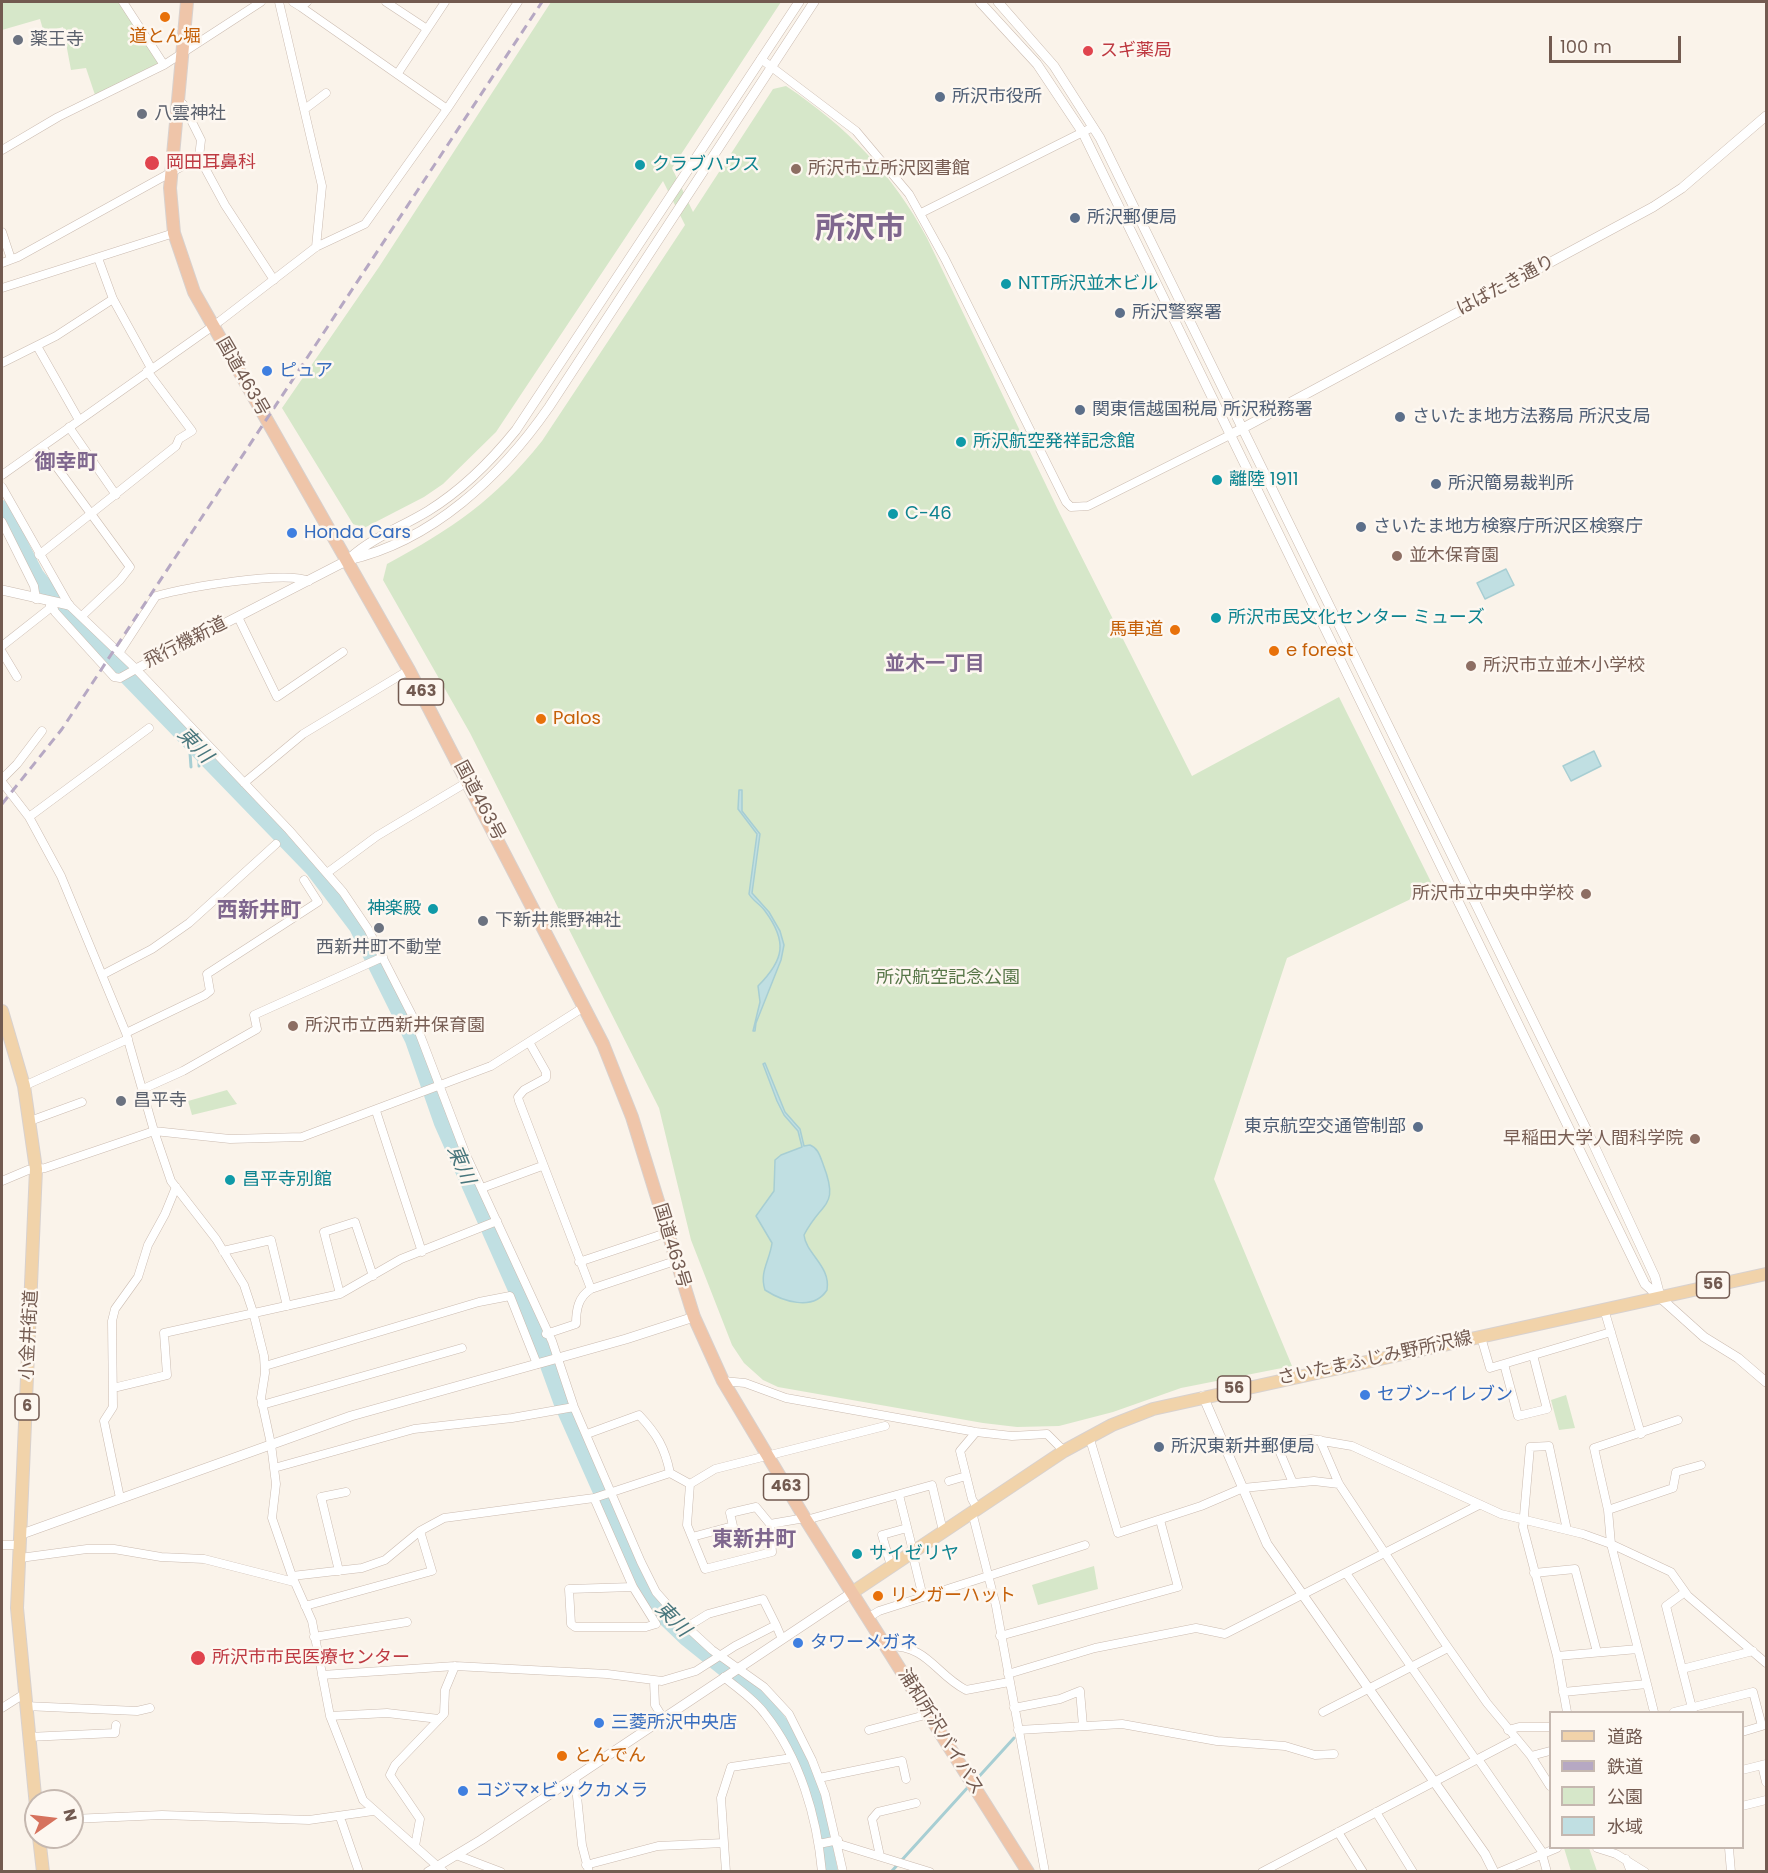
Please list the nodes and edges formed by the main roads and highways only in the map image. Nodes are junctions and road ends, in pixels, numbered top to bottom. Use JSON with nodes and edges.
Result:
{"nodes":[{"id":1,"x":187,"y":2,"type":"edge"},
{"id":2,"x":2,"y":1011,"type":"edge"},
{"id":3,"x":1767,"y":1274,"type":"edge"},
{"id":4,"x":853,"y":1592,"type":"junction"},
{"id":5,"x":34,"y":1789,"type":"edge"},
{"id":6,"x":40,"y":1849,"type":"edge"},
{"id":7,"x":43,"y":1872,"type":"edge"},
{"id":8,"x":1028,"y":1872,"type":"edge"}],
"edges":[{"from":1,"to":4,"type":"highway","name":"国道463号","number":"463"},
{"from":2,"to":5,"type":"main road","name":"小金井街道","number":"6"},
{"from":3,"to":4,"type":"main road","name":"さいたまふじみ野所沢線","number":"56"},
{"from":4,"to":8,"type":"highway","name":"浦和所沢バイパス","number":"463"},
{"from":6,"to":7,"type":"main road"}]}
